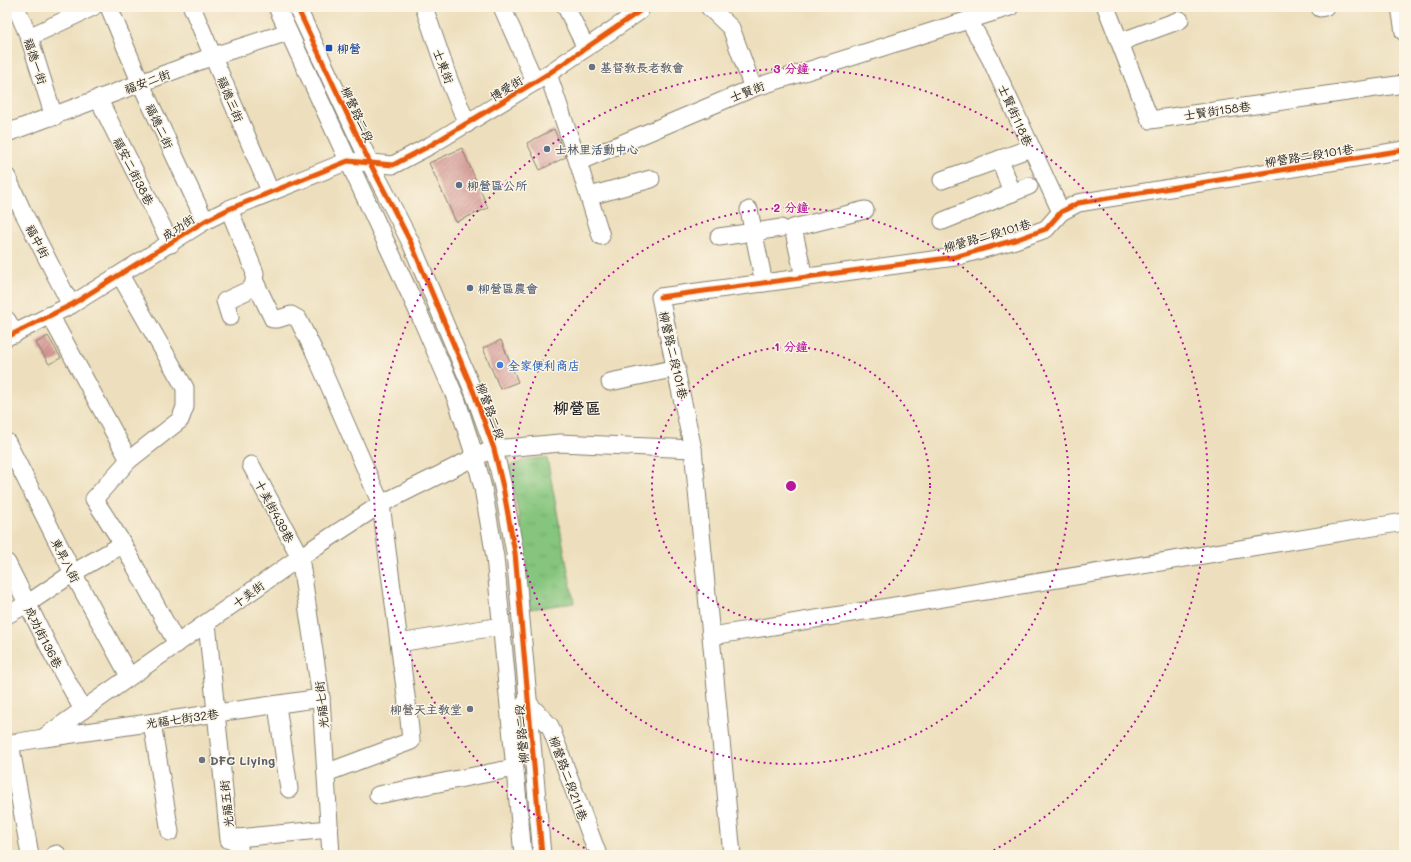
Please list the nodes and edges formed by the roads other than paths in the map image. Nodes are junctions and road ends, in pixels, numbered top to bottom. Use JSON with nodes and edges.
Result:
{"nodes":[{"id":1,"x":16,"y":7,"type":"edge"},
{"id":2,"x":92,"y":7,"type":"edge"},
{"id":3,"x":109,"y":7,"type":"edge"},
{"id":4,"x":192,"y":7,"type":"edge"},
{"id":5,"x":277,"y":7,"type":"edge"},
{"id":6,"x":297,"y":7,"type":"edge"},
{"id":7,"x":424,"y":7,"type":"edge"},
{"id":8,"x":502,"y":7,"type":"edge"},
{"id":9,"x":566,"y":7,"type":"edge"},
{"id":10,"x":641,"y":7,"type":"edge"},
{"id":11,"x":709,"y":7,"type":"edge"},
{"id":12,"x":1010,"y":7,"type":"edge"},
{"id":13,"x":1106,"y":7,"type":"edge"},
{"id":14,"x":1400,"y":7,"type":"edge"},
{"id":15,"x":969,"y":20,"type":"junction"},
{"id":16,"x":1180,"y":20,"type":"dead end"},
{"id":17,"x":288,"y":32,"type":"junction"},
{"id":18,"x":1404,"y":32,"type":"edge"},
{"id":19,"x":28,"y":37,"type":"junction"},
{"id":20,"x":1120,"y":42,"type":"junction"},
{"id":21,"x":586,"y":48,"type":"junction"},
{"id":22,"x":213,"y":56,"type":"junction"},
{"id":23,"x":542,"y":78,"type":"junction"},
{"id":24,"x":141,"y":84,"type":"junction"},
{"id":25,"x":1404,"y":84,"type":"edge"},
{"id":26,"x":753,"y":88,"type":"junction"},
{"id":27,"x":98,"y":98,"type":"junction"},
{"id":28,"x":54,"y":117,"type":"junction"},
{"id":29,"x":467,"y":124,"type":"junction"},
{"id":30,"x":7,"y":133,"type":"edge"},
{"id":31,"x":1031,"y":148,"type":"junction"},
{"id":32,"x":1404,"y":150,"type":"edge"},
{"id":33,"x":1000,"y":159,"type":"junction"},
{"id":34,"x":348,"y":160,"type":"junction"},
{"id":35,"x":578,"y":162,"type":"junction"},
{"id":36,"x":370,"y":163,"type":"junction"},
{"id":37,"x":7,"y":177,"type":"edge"},
{"id":38,"x":651,"y":179,"type":"dead end"},
{"id":39,"x":942,"y":180,"type":"dead end"},
{"id":40,"x":1029,"y":186,"type":"dead end"},
{"id":41,"x":270,"y":191,"type":"junction"},
{"id":42,"x":1012,"y":193,"type":"junction"},
{"id":43,"x":590,"y":196,"type":"junction"},
{"id":44,"x":229,"y":209,"type":"junction"},
{"id":45,"x":749,"y":210,"type":"dead end"},
{"id":46,"x":865,"y":210,"type":"dead end"},
{"id":47,"x":1061,"y":212,"type":"junction"},
{"id":48,"x":205,"y":221,"type":"junction"},
{"id":49,"x":943,"y":221,"type":"dead end"},
{"id":50,"x":781,"y":228,"type":"dead end"},
{"id":51,"x":754,"y":232,"type":"junction"},
{"id":52,"x":601,"y":236,"type":"dead end"},
{"id":53,"x":719,"y":237,"type":"dead end"},
{"id":54,"x":171,"y":244,"type":"junction"},
{"id":55,"x":120,"y":275,"type":"junction"},
{"id":56,"x":804,"y":278,"type":"junction"},
{"id":57,"x":255,"y":282,"type":"junction"},
{"id":58,"x":764,"y":283,"type":"junction"},
{"id":59,"x":71,"y":305,"type":"junction"},
{"id":60,"x":50,"y":316,"type":"junction"},
{"id":61,"x":230,"y":317,"type":"dead end"},
{"id":62,"x":10,"y":330,"type":"edge"},
{"id":63,"x":677,"y":368,"type":"junction"},
{"id":64,"x":610,"y":382,"type":"dead end"},
{"id":65,"x":7,"y":442,"type":"edge"},
{"id":66,"x":494,"y":449,"type":"junction"},
{"id":67,"x":693,"y":449,"type":"junction"},
{"id":68,"x":475,"y":457,"type":"junction"},
{"id":69,"x":129,"y":460,"type":"junction"},
{"id":70,"x":250,"y":465,"type":"dead end"},
{"id":71,"x":381,"y":504,"type":"junction"},
{"id":72,"x":1404,"y":522,"type":"edge"},
{"id":73,"x":123,"y":544,"type":"junction"},
{"id":74,"x":300,"y":556,"type":"junction"},
{"id":75,"x":7,"y":563,"type":"edge"},
{"id":76,"x":73,"y":573,"type":"junction"},
{"id":77,"x":27,"y":604,"type":"junction"},
{"id":78,"x":7,"y":615,"type":"edge"},
{"id":79,"x":207,"y":623,"type":"junction"},
{"id":80,"x":501,"y":626,"type":"junction"},
{"id":81,"x":712,"y":636,"type":"junction"},
{"id":82,"x":399,"y":643,"type":"junction"},
{"id":83,"x":177,"y":644,"type":"junction"},
{"id":84,"x":129,"y":676,"type":"junction"},
{"id":85,"x":321,"y":698,"type":"junction"},
{"id":86,"x":508,"y":703,"type":"junction"},
{"id":87,"x":528,"y":703,"type":"junction"},
{"id":88,"x":277,"y":704,"type":"junction"},
{"id":89,"x":83,"y":710,"type":"junction"},
{"id":90,"x":217,"y":713,"type":"junction"},
{"id":91,"x":152,"y":722,"type":"junction"},
{"id":92,"x":43,"y":738,"type":"junction"},
{"id":93,"x":9,"y":743,"type":"edge"},
{"id":94,"x":514,"y":768,"type":"junction"},
{"id":95,"x":326,"y":773,"type":"junction"},
{"id":96,"x":289,"y":789,"type":"dead end"},
{"id":97,"x":378,"y":795,"type":"dead end"},
{"id":98,"x":329,"y":829,"type":"junction"},
{"id":99,"x":170,"y":832,"type":"dead end"},
{"id":100,"x":238,"y":838,"type":"junction"},
{"id":101,"x":57,"y":854,"type":"edge"},
{"id":102,"x":30,"y":855,"type":"edge"},
{"id":103,"x":54,"y":855,"type":"edge"},
{"id":104,"x":240,"y":855,"type":"edge"},
{"id":105,"x":331,"y":855,"type":"edge"},
{"id":106,"x":523,"y":855,"type":"edge"},
{"id":107,"x":542,"y":855,"type":"edge"},
{"id":108,"x":598,"y":855,"type":"edge"},
{"id":109,"x":732,"y":855,"type":"edge"}],
"edges":[{"from":1,"to":19,"type":"street","name":"福德一街"},
{"from":2,"to":19,"type":"street"},
{"from":3,"to":24,"type":"street","name":"福德二街"},
{"from":4,"to":22,"type":"street","name":"福德三街"},
{"from":5,"to":17,"type":"street","name":"柳營路二段"},
{"from":6,"to":36,"type":"street","name":"柳營路二段"},
{"from":7,"to":29,"type":"street","name":"士東街"},
{"from":8,"to":23,"type":"street"},
{"from":9,"to":21,"type":"street"},
{"from":10,"to":21,"type":"street","name":"博愛街"},
{"from":11,"to":26,"type":"street"},
{"from":12,"to":15,"type":"street","name":"士賢街"},
{"from":13,"to":20,"type":"street","name":"士賢街158巷"},
{"from":14,"to":18,"type":"street"},
{"from":15,"to":26,"type":"street","name":"士賢街"},
{"from":15,"to":31,"type":"street","name":"士賢街118巷"},
{"from":16,"to":20,"type":"street"},
{"from":17,"to":22,"type":"street","name":"福安二街"},
{"from":17,"to":34,"type":"street","name":"柳營路二段"},
{"from":19,"to":28,"type":"street","name":"福德一街"},
{"from":20,"to":25,"type":"street","name":"士賢街158巷"},
{"from":21,"to":23,"type":"street","name":"博愛街"},
{"from":22,"to":24,"type":"street","name":"福安二街"},
{"from":22,"to":41,"type":"street","name":"福德三街"},
{"from":23,"to":29,"type":"street","name":"博愛街"},
{"from":23,"to":35,"type":"street"},
{"from":24,"to":27,"type":"street","name":"福安二街"},
{"from":24,"to":48,"type":"street","name":"福德二街"},
{"from":26,"to":35,"type":"street","name":"士賢街"},
{"from":27,"to":28,"type":"street","name":"福安二街"},
{"from":27,"to":54,"type":"street","name":"福安二街38巷"},
{"from":28,"to":30,"type":"street","name":"福安二街"},
{"from":29,"to":36,"type":"street","name":"博愛街"},
{"from":31,"to":33,"type":"street"},
{"from":31,"to":47,"type":"street","name":"士賢街118巷"},
{"from":32,"to":47,"type":"street","name":"柳營路二段101巷"},
{"from":33,"to":39,"type":"street"},
{"from":33,"to":42,"type":"street"},
{"from":34,"to":36,"type":"street","name":"成功街"},
{"from":34,"to":41,"type":"street","name":"成功街"},
{"from":34,"to":68,"type":"street","name":"柳營路二段"},
{"from":35,"to":43,"type":"street"},
{"from":36,"to":66,"type":"street","name":"柳營路二段"},
{"from":37,"to":59,"type":"street","name":"福中街"},
{"from":38,"to":43,"type":"street"},
{"from":40,"to":42,"type":"street"},
{"from":41,"to":44,"type":"street","name":"成功街"},
{"from":42,"to":49,"type":"street"},
{"from":43,"to":52,"type":"street"},
{"from":44,"to":48,"type":"street","name":"成功街"},
{"from":44,"to":57,"type":"street"},
{"from":45,"to":51,"type":"street"},
{"from":46,"to":56,"type":"street"},
{"from":47,"to":56,"type":"street","name":"柳營路二段101巷"},
{"from":48,"to":54,"type":"street","name":"成功街"},
{"from":50,"to":51,"type":"street"},
{"from":51,"to":53,"type":"street"},
{"from":51,"to":58,"type":"street"},
{"from":54,"to":55,"type":"street","name":"成功街"},
{"from":55,"to":59,"type":"street","name":"成功街"},
{"from":55,"to":69,"type":"street"},
{"from":56,"to":58,"type":"street","name":"柳營路二段101巷"},
{"from":57,"to":61,"type":"street"},
{"from":57,"to":71,"type":"street"},
{"from":58,"to":63,"type":"street","name":"柳營路二段101巷"},
{"from":59,"to":60,"type":"street","name":"成功街"},
{"from":60,"to":62,"type":"street","name":"成功街"},
{"from":60,"to":69,"type":"street"},
{"from":63,"to":64,"type":"street"},
{"from":63,"to":67,"type":"street","name":"柳營路二段101巷"},
{"from":65,"to":76,"type":"street","name":"東昇八街"},
{"from":66,"to":67,"type":"street"},
{"from":66,"to":68,"type":"street","name":"十美街"},
{"from":66,"to":87,"type":"street","name":"柳營路二段"},
{"from":67,"to":81,"type":"street","name":"柳營路二段101巷"},
{"from":68,"to":71,"type":"street","name":"十美街"},
{"from":68,"to":80,"type":"street","name":"柳營路二段"},
{"from":69,"to":73,"type":"street"},
{"from":70,"to":74,"type":"street","name":"十美街439巷"},
{"from":71,"to":74,"type":"street","name":"十美街"},
{"from":71,"to":82,"type":"street"},
{"from":72,"to":81,"type":"street"},
{"from":73,"to":76,"type":"street"},
{"from":73,"to":83,"type":"street"},
{"from":74,"to":79,"type":"street","name":"十美街"},
{"from":74,"to":85,"type":"street","name":"光福七街"},
{"from":75,"to":77,"type":"street","name":"成功街136巷"},
{"from":76,"to":77,"type":"street"},
{"from":76,"to":84,"type":"street","name":"東昇八街"},
{"from":77,"to":78,"type":"street"},
{"from":77,"to":89,"type":"street","name":"成功街136巷"},
{"from":79,"to":83,"type":"street","name":"十美街"},
{"from":79,"to":90,"type":"street","name":"光福五街"},
{"from":80,"to":82,"type":"street"},
{"from":80,"to":86,"type":"street","name":"柳營路二段"},
{"from":81,"to":109,"type":"street","name":"柳營路二段101巷"},
{"from":82,"to":95,"type":"street"},
{"from":83,"to":84,"type":"street","name":"十美街"},
{"from":84,"to":89,"type":"street","name":"十美街"},
{"from":85,"to":88,"type":"street","name":"光福七街32巷"},
{"from":85,"to":95,"type":"street","name":"光福七街"},
{"from":86,"to":87,"type":"street"},
{"from":86,"to":94,"type":"street","name":"柳營路二段"},
{"from":87,"to":107,"type":"street","name":"柳營路二段"},
{"from":87,"to":108,"type":"street","name":"柳營路二段211巷"},
{"from":88,"to":90,"type":"street","name":"光福七街32巷"},
{"from":88,"to":96,"type":"street"},
{"from":89,"to":92,"type":"street","name":"十美街"},
{"from":90,"to":91,"type":"street","name":"光福七街32巷"},
{"from":90,"to":100,"type":"street","name":"光福五街"},
{"from":91,"to":92,"type":"street","name":"光福七街32巷"},
{"from":91,"to":99,"type":"street"},
{"from":92,"to":93,"type":"street","name":"十美街"},
{"from":93,"to":102,"type":"street"},
{"from":94,"to":97,"type":"street"},
{"from":94,"to":106,"type":"street","name":"柳營路二段"},
{"from":95,"to":98,"type":"street","name":"光福七街"},
{"from":98,"to":100,"type":"street"},
{"from":98,"to":105,"type":"street","name":"光福七街"},
{"from":100,"to":104,"type":"street","name":"光福五街"},
{"from":101,"to":103,"type":"street"}]}
